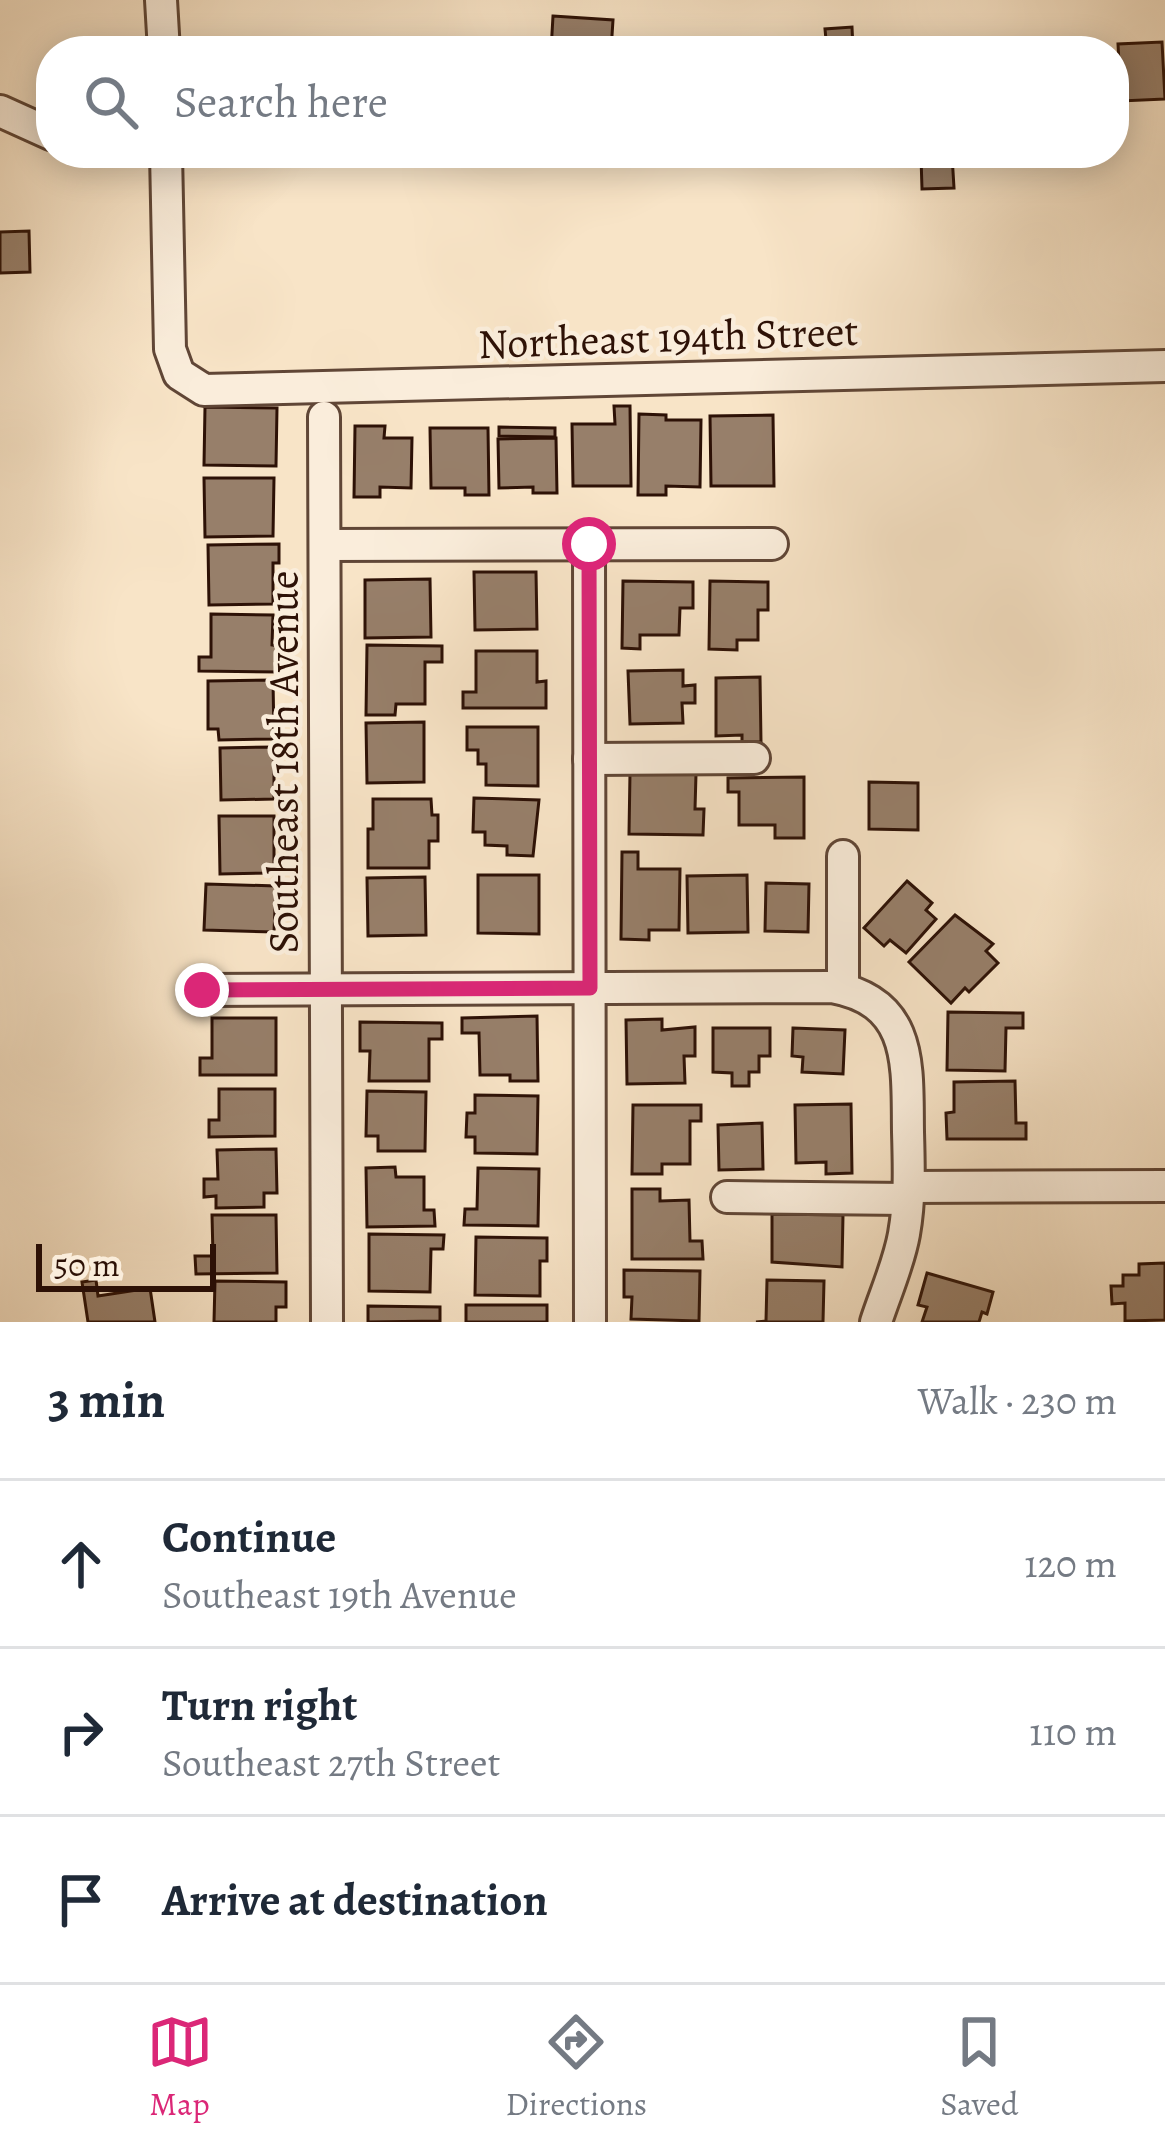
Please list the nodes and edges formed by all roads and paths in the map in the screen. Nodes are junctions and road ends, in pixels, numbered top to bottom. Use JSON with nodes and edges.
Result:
{"nodes":[{"id":1,"x":161,"y":0,"type":"edge"},
{"id":2,"x":163,"y":36,"type":"edge"},
{"id":3,"x":0,"y":111,"type":"edge"},
{"id":4,"x":36,"y":127,"type":"edge"},
{"id":5,"x":166,"y":168,"type":"edge"},
{"id":6,"x":1165,"y":366,"type":"edge"},
{"id":7,"x":324,"y":417,"type":"dead end"},
{"id":8,"x":589,"y":544,"type":"junction"},
{"id":9,"x":772,"y":544,"type":"dead end"},
{"id":10,"x":325,"y":545,"type":"junction"},
{"id":11,"x":590,"y":758,"type":"junction"},
{"id":12,"x":754,"y":758,"type":"dead end"},
{"id":13,"x":843,"y":856,"type":"dead end"},
{"id":14,"x":590,"y":988,"type":"junction"},
{"id":15,"x":326,"y":989,"type":"junction"},
{"id":16,"x":843,"y":989,"type":"junction"},
{"id":17,"x":202,"y":990,"type":"dead end"},
{"id":18,"x":1165,"y":1186,"type":"edge"},
{"id":19,"x":908,"y":1193,"type":"junction"},
{"id":20,"x":727,"y":1197,"type":"dead end"},
{"id":21,"x":327,"y":1322,"type":"edge"},
{"id":22,"x":590,"y":1322,"type":"edge"},
{"id":23,"x":876,"y":1322,"type":"edge"}],
"edges":[{"from":1,"to":2,"type":"street"},
{"from":3,"to":4,"type":"street"},
{"from":5,"to":6,"type":"street","name":"Northeast 194th Street"},
{"from":7,"to":10,"type":"street","name":"Southeast 18th Avenue"},
{"from":8,"to":9,"type":"street"},
{"from":8,"to":10,"type":"street"},
{"from":8,"to":11,"type":"street"},
{"from":10,"to":15,"type":"street","name":"Southeast 18th Avenue"},
{"from":11,"to":12,"type":"street"},
{"from":11,"to":14,"type":"street"},
{"from":13,"to":16,"type":"street"},
{"from":14,"to":15,"type":"street"},
{"from":14,"to":16,"type":"street"},
{"from":14,"to":22,"type":"street"},
{"from":15,"to":17,"type":"street"},
{"from":15,"to":21,"type":"street","name":"Southeast 18th Avenue"},
{"from":16,"to":19,"type":"street"},
{"from":18,"to":19,"type":"street"},
{"from":19,"to":20,"type":"street"},
{"from":19,"to":23,"type":"street"}]}
